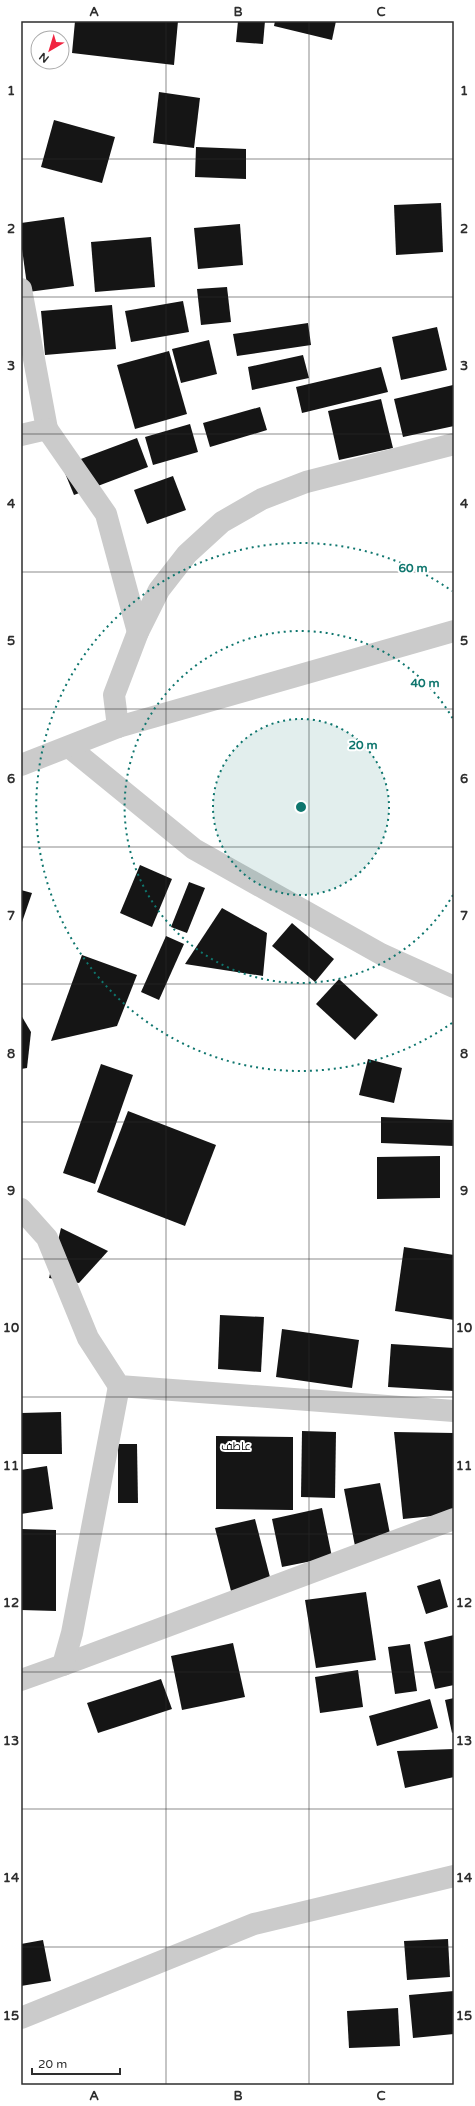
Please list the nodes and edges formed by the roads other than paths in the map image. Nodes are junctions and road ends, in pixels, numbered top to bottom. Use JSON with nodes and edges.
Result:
{"nodes":[{"id":1,"x":21,"y":289,"type":"edge"},
{"id":2,"x":47,"y":429,"type":"junction"},
{"id":3,"x":21,"y":435,"type":"edge"},
{"id":4,"x":454,"y":444,"type":"edge"},
{"id":5,"x":454,"y":631,"type":"edge"},
{"id":6,"x":138,"y":632,"type":"junction"},
{"id":7,"x":118,"y":727,"type":"junction"},
{"id":8,"x":69,"y":747,"type":"junction"},
{"id":9,"x":21,"y":765,"type":"edge"},
{"id":10,"x":454,"y":987,"type":"edge"},
{"id":11,"x":21,"y":1209,"type":"edge"},
{"id":12,"x":119,"y":1386,"type":"junction"},
{"id":13,"x":454,"y":1411,"type":"edge"},
{"id":14,"x":454,"y":1519,"type":"edge"},
{"id":15,"x":63,"y":1665,"type":"junction"},
{"id":16,"x":21,"y":1680,"type":"edge"},
{"id":17,"x":454,"y":1876,"type":"edge"},
{"id":18,"x":21,"y":2018,"type":"edge"}],
"edges":[{"from":1,"to":2,"type":"street"},
{"from":2,"to":3,"type":"street"},
{"from":2,"to":6,"type":"street"},
{"from":4,"to":6,"type":"street"},
{"from":5,"to":7,"type":"street"},
{"from":6,"to":7,"type":"street"},
{"from":7,"to":8,"type":"street"},
{"from":8,"to":9,"type":"street"},
{"from":8,"to":10,"type":"street"},
{"from":11,"to":12,"type":"street"},
{"from":12,"to":13,"type":"street"},
{"from":12,"to":15,"type":"street"},
{"from":14,"to":15,"type":"street"},
{"from":15,"to":16,"type":"street"},
{"from":17,"to":18,"type":"street"}]}
